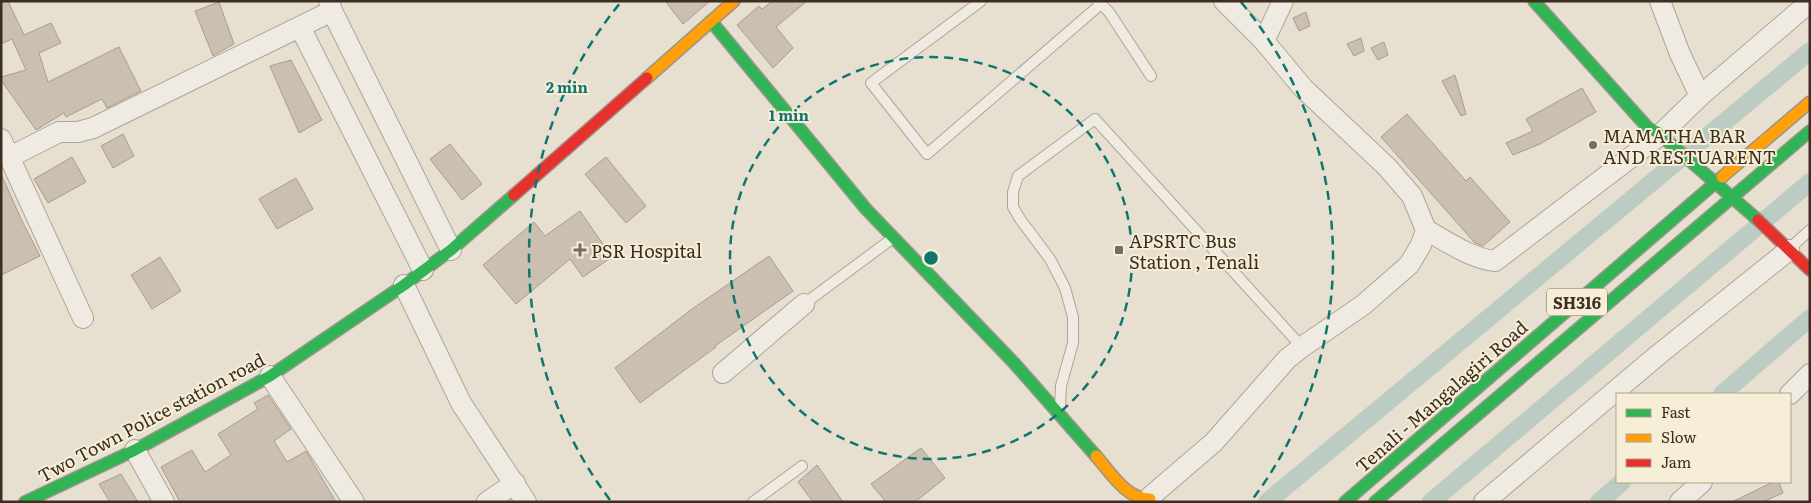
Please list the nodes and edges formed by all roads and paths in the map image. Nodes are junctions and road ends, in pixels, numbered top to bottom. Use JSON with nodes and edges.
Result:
{"nodes":[{"id":1,"x":734,"y":1,"type":"edge"},
{"id":2,"x":982,"y":1,"type":"edge"},
{"id":3,"x":1224,"y":1,"type":"edge"},
{"id":4,"x":1283,"y":1,"type":"edge"},
{"id":5,"x":1534,"y":1,"type":"edge"},
{"id":6,"x":1660,"y":1,"type":"edge"},
{"id":7,"x":1809,"y":2,"type":"edge"},
{"id":8,"x":1100,"y":3,"type":"edge"},
{"id":9,"x":329,"y":6,"type":"edge"},
{"id":10,"x":711,"y":21,"type":"junction"},
{"id":11,"x":303,"y":25,"type":"junction"},
{"id":12,"x":1264,"y":41,"type":"junction"},
{"id":13,"x":1610,"y":69,"type":"dead end"},
{"id":14,"x":1151,"y":76,"type":"dead end"},
{"id":15,"x":1700,"y":96,"type":"junction"},
{"id":16,"x":1810,"y":102,"type":"edge"},
{"id":17,"x":1810,"y":131,"type":"edge"},
{"id":18,"x":1662,"y":137,"type":"junction"},
{"id":19,"x":4,"y":144,"type":"edge"},
{"id":20,"x":1714,"y":182,"type":"junction"},
{"id":21,"x":1733,"y":198,"type":"junction"},
{"id":22,"x":1810,"y":230,"type":"edge"},
{"id":23,"x":894,"y":238,"type":"junction"},
{"id":24,"x":1424,"y":238,"type":"junction"},
{"id":25,"x":451,"y":250,"type":"junction"},
{"id":26,"x":1788,"y":250,"type":"junction"},
{"id":27,"x":423,"y":270,"type":"junction"},
{"id":28,"x":1810,"y":270,"type":"edge"},
{"id":29,"x":404,"y":285,"type":"junction"},
{"id":30,"x":804,"y":304,"type":"joint"},
{"id":31,"x":83,"y":318,"type":"dead end"},
{"id":32,"x":1302,"y":347,"type":"junction"},
{"id":33,"x":723,"y":373,"type":"dead end"},
{"id":34,"x":1810,"y":374,"type":"edge"},
{"id":35,"x":270,"y":376,"type":"junction"},
{"id":36,"x":1791,"y":393,"type":"edge"},
{"id":37,"x":1060,"y":415,"type":"junction"},
{"id":38,"x":135,"y":450,"type":"junction"},
{"id":39,"x":802,"y":466,"type":"dead end"},
{"id":40,"x":515,"y":483,"type":"junction"},
{"id":41,"x":1151,"y":501,"type":"edge"},
{"id":42,"x":25,"y":502,"type":"edge"},
{"id":43,"x":164,"y":502,"type":"edge"},
{"id":44,"x":354,"y":502,"type":"edge"},
{"id":45,"x":487,"y":502,"type":"edge"},
{"id":46,"x":526,"y":502,"type":"edge"},
{"id":47,"x":753,"y":502,"type":"edge"},
{"id":48,"x":1345,"y":502,"type":"edge"},
{"id":49,"x":1375,"y":502,"type":"edge"},
{"id":50,"x":1484,"y":502,"type":"edge"}],
"edges":[{"from":1,"to":10,"type":"street","name":"Two Town Police station road"},
{"from":2,"to":8,"type":"lane"},
{"from":3,"to":12,"type":"street"},
{"from":4,"to":12,"type":"street"},
{"from":5,"to":18,"type":"street"},
{"from":6,"to":15,"type":"street"},
{"from":7,"to":15,"type":"street"},
{"from":8,"to":14,"type":"lane"},
{"from":9,"to":11,"type":"street"},
{"from":9,"to":25,"type":"street"},
{"from":10,"to":23,"type":"street"},
{"from":10,"to":25,"type":"street","name":"Two Town Police station road"},
{"from":11,"to":19,"type":"street"},
{"from":11,"to":27,"type":"street"},
{"from":12,"to":24,"type":"street"},
{"from":13,"to":18,"type":"street"},
{"from":15,"to":18,"type":"street"},
{"from":16,"to":20,"type":"street","name":"Tenali - Mangalagiri Road","number":"SH316"},
{"from":17,"to":21,"type":"street","name":"Tenali - Mangalagiri Road","number":"SH316"},
{"from":18,"to":20,"type":"street"},
{"from":18,"to":24,"type":"street"},
{"from":19,"to":31,"type":"street"},
{"from":20,"to":21,"type":"street"},
{"from":20,"to":48,"type":"street","name":"Tenali - Mangalagiri Road","number":"SH316"},
{"from":21,"to":26,"type":"street"},
{"from":21,"to":49,"type":"street","name":"Tenali - Mangalagiri Road","number":"SH316"},
{"from":22,"to":26,"type":"lane"},
{"from":23,"to":30,"type":"lane"},
{"from":23,"to":37,"type":"street"},
{"from":24,"to":32,"type":"street"},
{"from":25,"to":27,"type":"street","name":"Two Town Police station road"},
{"from":26,"to":28,"type":"street"},
{"from":26,"to":50,"type":"street"},
{"from":27,"to":29,"type":"street","name":"Two Town Police station road"},
{"from":29,"to":35,"type":"street","name":"Two Town Police station road"},
{"from":29,"to":40,"type":"street"},
{"from":30,"to":33,"type":"street"},
{"from":32,"to":37,"type":"lane"},
{"from":32,"to":41,"type":"street"},
{"from":34,"to":36,"type":"street"},
{"from":35,"to":38,"type":"street","name":"Two Town Police station road"},
{"from":35,"to":44,"type":"street"},
{"from":37,"to":41,"type":"street"},
{"from":38,"to":42,"type":"street","name":"Two Town Police station road"},
{"from":38,"to":43,"type":"street"},
{"from":39,"to":47,"type":"lane"},
{"from":40,"to":45,"type":"street"},
{"from":40,"to":46,"type":"street"}]}
